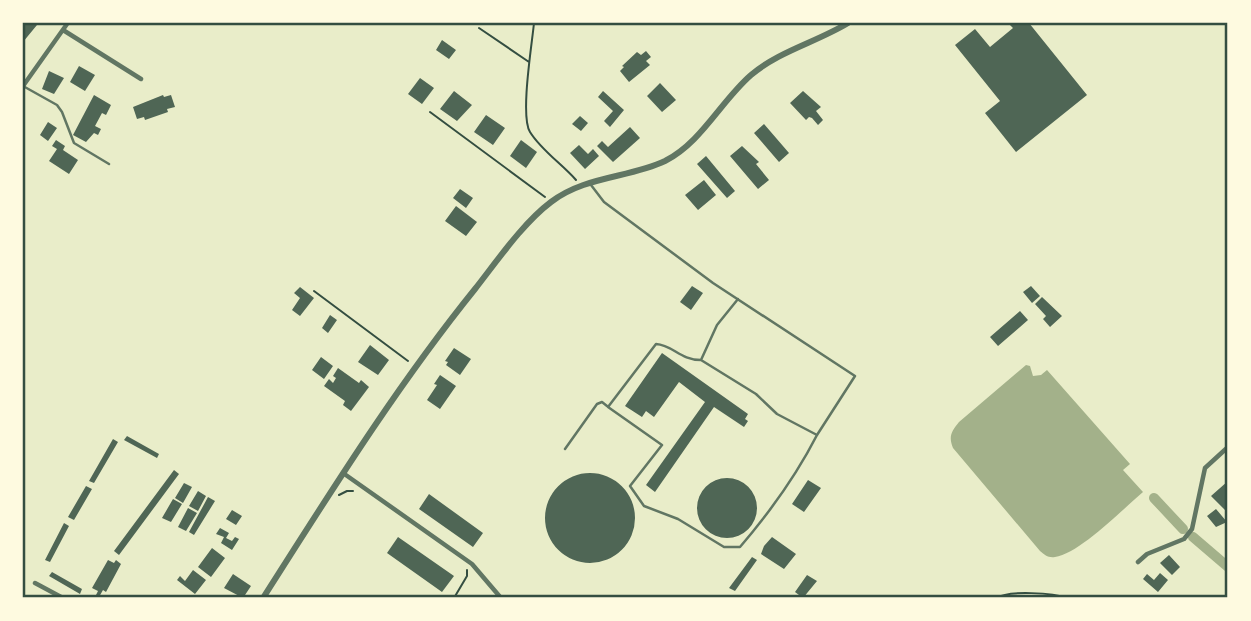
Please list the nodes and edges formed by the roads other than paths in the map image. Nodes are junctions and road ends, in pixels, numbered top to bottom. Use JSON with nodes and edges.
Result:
{"nodes":[{"id":1,"x":848,"y":23,"type":"edge"},
{"id":2,"x":67,"y":24,"type":"edge"},
{"id":3,"x":63,"y":30,"type":"junction"},
{"id":4,"x":141,"y":79,"type":"dead end"},
{"id":5,"x":23,"y":86,"type":"edge"},
{"id":6,"x":109,"y":164,"type":"dead end"},
{"id":7,"x":590,"y":182,"type":"junction"},
{"id":8,"x":738,"y":299,"type":"junction"},
{"id":9,"x":701,"y":360,"type":"junction"},
{"id":10,"x":608,"y":407,"type":"junction"},
{"id":11,"x":817,"y":435,"type":"junction"},
{"id":12,"x":1228,"y":447,"type":"edge"},
{"id":13,"x":565,"y":449,"type":"dead end"},
{"id":14,"x":343,"y":473,"type":"junction"},
{"id":15,"x":1138,"y":562,"type":"dead end"},
{"id":16,"x":35,"y":583,"type":"dead end"},
{"id":17,"x":64,"y":598,"type":"edge"},
{"id":18,"x":263,"y":598,"type":"edge"},
{"id":19,"x":500,"y":598,"type":"edge"}],
"edges":[{"from":1,"to":7,"type":"street"},
{"from":2,"to":3,"type":"street"},
{"from":3,"to":4,"type":"street"},
{"from":3,"to":5,"type":"street"},
{"from":5,"to":6,"type":"lane"},
{"from":7,"to":8,"type":"lane"},
{"from":7,"to":14,"type":"street"},
{"from":8,"to":9,"type":"lane"},
{"from":8,"to":11,"type":"lane"},
{"from":9,"to":10,"type":"lane"},
{"from":9,"to":11,"type":"lane"},
{"from":10,"to":11,"type":"lane"},
{"from":10,"to":13,"type":"lane"},
{"from":12,"to":15,"type":"street"},
{"from":14,"to":18,"type":"street"},
{"from":14,"to":19,"type":"street"},
{"from":16,"to":17,"type":"street"}]}
